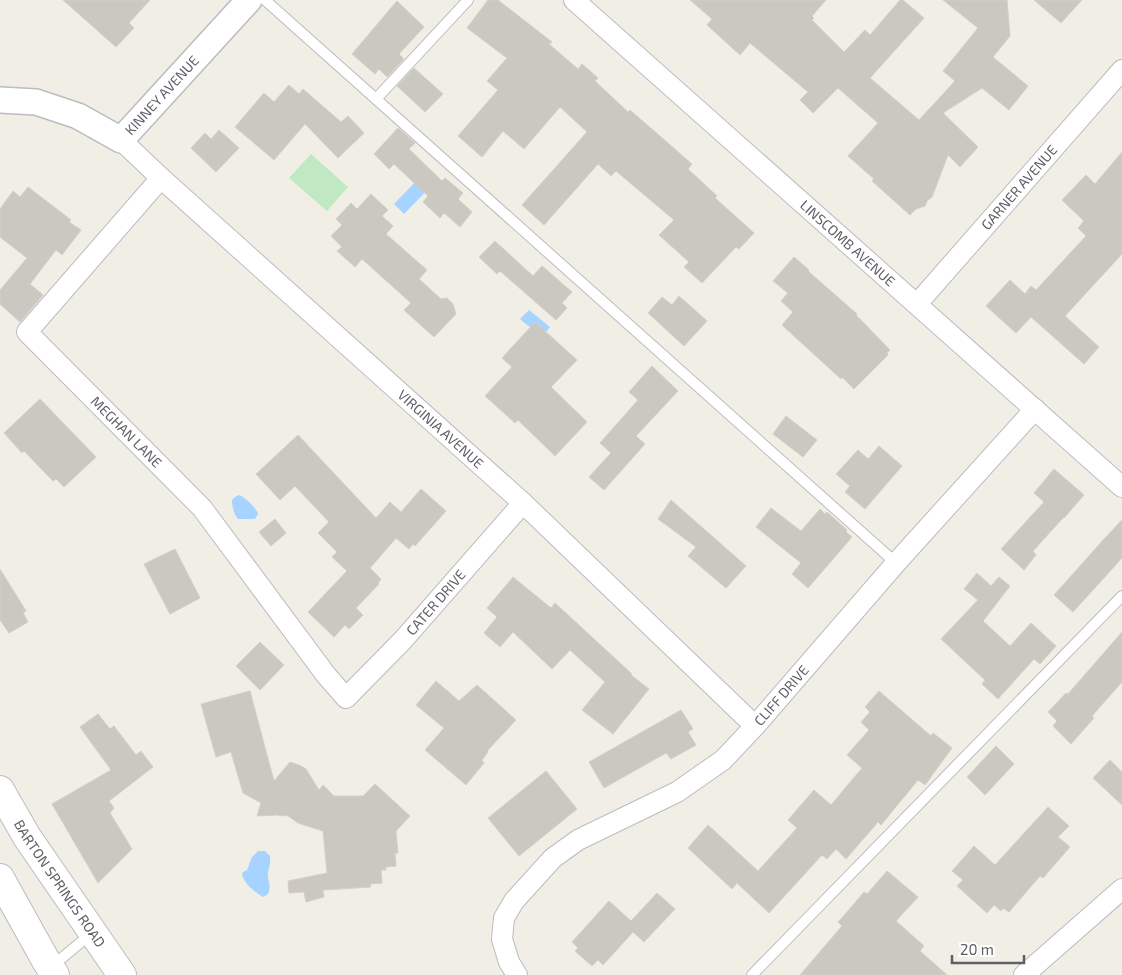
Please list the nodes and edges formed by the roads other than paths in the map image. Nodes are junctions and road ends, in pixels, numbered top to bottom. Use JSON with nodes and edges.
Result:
{"nodes":[{"id":1,"x":249,"y":0,"type":"edge"},
{"id":2,"x":266,"y":0,"type":"edge"},
{"id":3,"x":468,"y":0,"type":"edge"},
{"id":4,"x":574,"y":0,"type":"edge"},
{"id":5,"x":1122,"y":70,"type":"edge"},
{"id":6,"x":376,"y":99,"type":"junction"},
{"id":7,"x":0,"y":100,"type":"edge"},
{"id":8,"x":120,"y":140,"type":"junction"},
{"id":9,"x":161,"y":178,"type":"junction"},
{"id":10,"x":917,"y":304,"type":"junction"},
{"id":11,"x":1035,"y":409,"type":"junction"},
{"id":12,"x":1122,"y":486,"type":"edge"},
{"id":13,"x":523,"y":503,"type":"junction"},
{"id":14,"x":896,"y":563,"type":"junction"},
{"id":15,"x":1122,"y":596,"type":"edge"},
{"id":16,"x":346,"y":698,"type":"joint"},
{"id":17,"x":755,"y":726,"type":"junction"},
{"id":18,"x":0,"y":790,"type":"edge"},
{"id":19,"x":0,"y":878,"type":"edge"},
{"id":20,"x":1122,"y":889,"type":"edge"},
{"id":21,"x":93,"y":933,"type":"junction"},
{"id":22,"x":53,"y":971,"type":"edge"},
{"id":23,"x":122,"y":975,"type":"edge"},
{"id":24,"x":517,"y":975,"type":"edge"},
{"id":25,"x":752,"y":975,"type":"edge"},
{"id":26,"x":1024,"y":975,"type":"edge"}],
"edges":[{"from":1,"to":8,"type":"street","name":"KINNEY AVENUE"},
{"from":2,"to":6,"type":"lane"},
{"from":3,"to":6,"type":"lane"},
{"from":4,"to":10,"type":"street","name":"LINSCOMB AVENUE"},
{"from":5,"to":10,"type":"street","name":"GARNER AVENUE"},
{"from":6,"to":14,"type":"lane"},
{"from":7,"to":8,"type":"street","name":"KINNEY AVENUE"},
{"from":8,"to":9,"type":"street","name":"VIRGINIA AVENUE"},
{"from":9,"to":13,"type":"street","name":"VIRGINIA AVENUE"},
{"from":9,"to":16,"type":"street","name":"MEGHAN LANE"},
{"from":10,"to":11,"type":"street","name":"LINSCOMB AVENUE"},
{"from":11,"to":12,"type":"street","name":"LINSCOMB AVENUE"},
{"from":11,"to":14,"type":"street","name":"CLIFF DRIVE"},
{"from":13,"to":16,"type":"street","name":"CATER DRIVE"},
{"from":13,"to":17,"type":"street","name":"VIRGINIA AVENUE"},
{"from":14,"to":17,"type":"street","name":"CLIFF DRIVE"},
{"from":15,"to":25,"type":"lane"},
{"from":17,"to":24,"type":"street","name":"CLIFF DRIVE"},
{"from":18,"to":21,"type":"main road","name":"BARTON SPRINGS ROAD"},
{"from":19,"to":22,"type":"main road"},
{"from":20,"to":26,"type":"street"},
{"from":21,"to":22,"type":"lane"},
{"from":21,"to":23,"type":"main road","name":"BARTON SPRINGS ROAD"}]}
